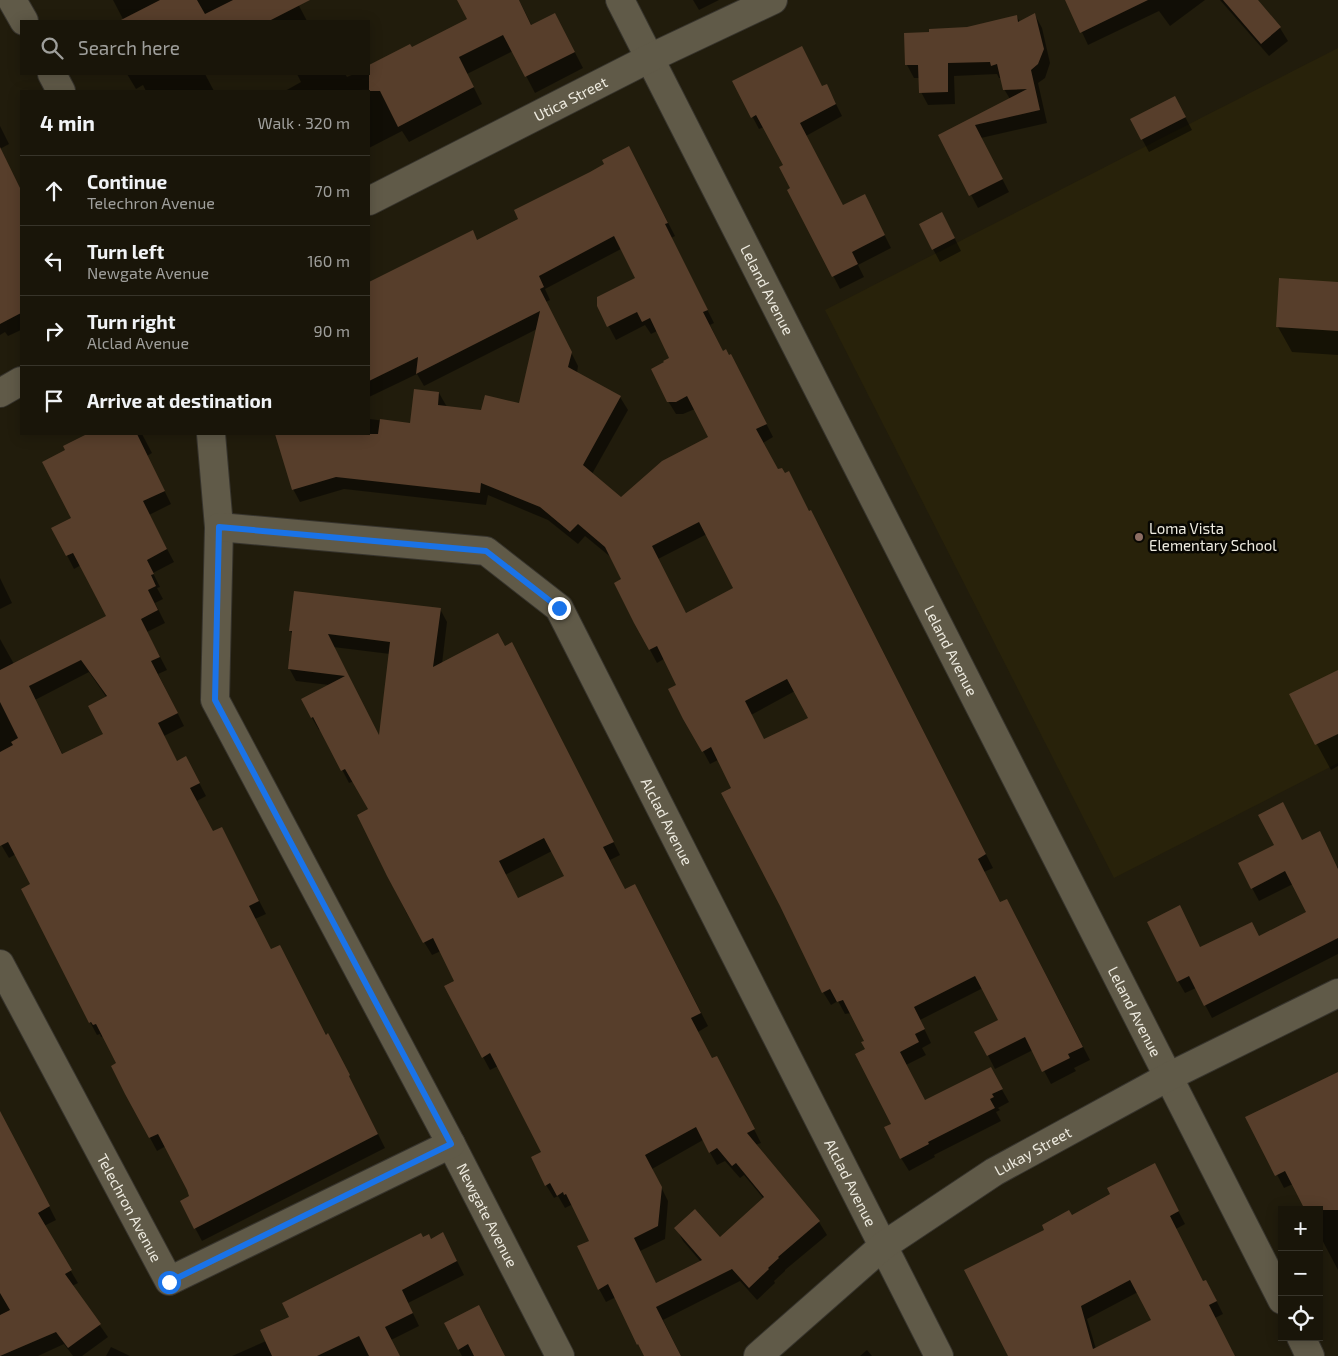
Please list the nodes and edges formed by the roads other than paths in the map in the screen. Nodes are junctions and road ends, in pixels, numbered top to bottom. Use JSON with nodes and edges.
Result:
{"nodes":[{"id":1,"x":12,"y":0,"type":"edge"},
{"id":2,"x":620,"y":0,"type":"edge"},
{"id":3,"x":773,"y":0,"type":"edge"},
{"id":4,"x":23,"y":20,"type":"edge"},
{"id":5,"x":650,"y":58,"type":"junction"},
{"id":6,"x":53,"y":75,"type":"edge"},
{"id":7,"x":60,"y":90,"type":"edge"},
{"id":8,"x":370,"y":200,"type":"edge"},
{"id":9,"x":20,"y":382,"type":"edge"},
{"id":10,"x":0,"y":392,"type":"edge"},
{"id":11,"x":211,"y":435,"type":"edge"},
{"id":12,"x":219,"y":527,"type":"junction"},
{"id":13,"x":0,"y":964,"type":"edge"},
{"id":14,"x":1338,"y":993,"type":"edge"},
{"id":15,"x":1168,"y":1077,"type":"junction"},
{"id":16,"x":451,"y":1144,"type":"junction"},
{"id":17,"x":883,"y":1246,"type":"junction"},
{"id":18,"x":1280,"y":1296,"type":"edge"},
{"id":19,"x":1302,"y":1341,"type":"edge"},
{"id":20,"x":560,"y":1356,"type":"edge"},
{"id":21,"x":758,"y":1356,"type":"edge"},
{"id":22,"x":939,"y":1356,"type":"edge"},
{"id":23,"x":1310,"y":1356,"type":"edge"}],
"edges":[{"from":1,"to":4,"type":"street"},
{"from":2,"to":5,"type":"street","name":"Leland Avenue"},
{"from":3,"to":5,"type":"street","name":"Utica Street"},
{"from":5,"to":8,"type":"street","name":"Utica Street"},
{"from":5,"to":15,"type":"street","name":"Leland Avenue"},
{"from":6,"to":7,"type":"street"},
{"from":9,"to":10,"type":"street"},
{"from":11,"to":12,"type":"street","name":"Newgate Avenue"},
{"from":12,"to":16,"type":"street","name":"Newgate Avenue"},
{"from":12,"to":17,"type":"street","name":"Alclad Avenue"},
{"from":13,"to":16,"type":"street","name":"Telechron Avenue"},
{"from":14,"to":15,"type":"street","name":"Lukay Street"},
{"from":15,"to":17,"type":"street","name":"Lukay Street"},
{"from":15,"to":18,"type":"street","name":"Leland Avenue"},
{"from":16,"to":20,"type":"street","name":"Newgate Avenue"},
{"from":17,"to":21,"type":"street","name":"Lukay Street"},
{"from":17,"to":22,"type":"street","name":"Alclad Avenue"},
{"from":19,"to":23,"type":"street"}]}
